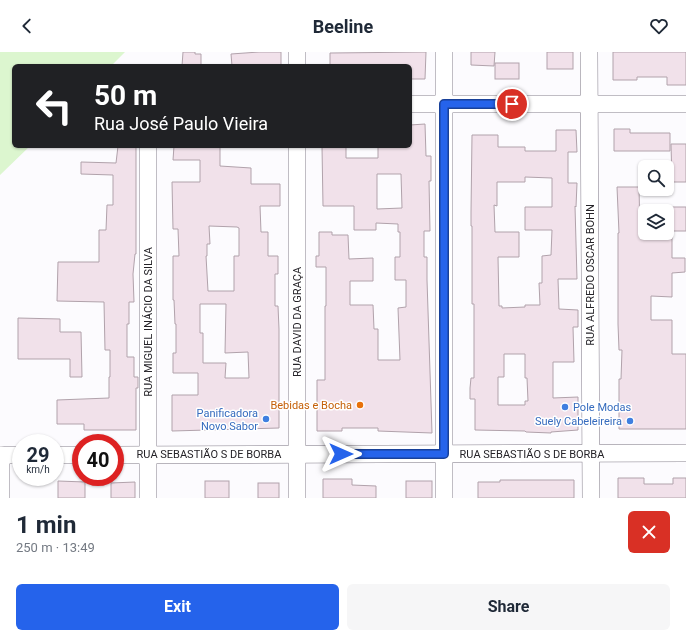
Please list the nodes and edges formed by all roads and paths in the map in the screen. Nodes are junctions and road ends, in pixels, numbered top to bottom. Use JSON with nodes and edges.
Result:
{"nodes":[{"id":1,"x":298,"y":52,"type":"edge"},
{"id":2,"x":444,"y":52,"type":"edge"},
{"id":3,"x":589,"y":52,"type":"edge"},
{"id":4,"x":298,"y":64,"type":"edge"},
{"id":5,"x":412,"y":104,"type":"edge"},
{"id":6,"x":444,"y":104,"type":"junction"},
{"id":7,"x":589,"y":104,"type":"junction"},
{"id":8,"x":686,"y":104,"type":"edge"},
{"id":9,"x":148,"y":148,"type":"edge"},
{"id":10,"x":297,"y":148,"type":"edge"},
{"id":11,"x":590,"y":453,"type":"junction"},
{"id":12,"x":686,"y":453,"type":"edge"},
{"id":13,"x":297,"y":454,"type":"junction"},
{"id":14,"x":444,"y":454,"type":"junction"},
{"id":15,"x":1,"y":455,"type":"edge"},
{"id":16,"x":12,"y":455,"type":"edge"},
{"id":17,"x":124,"y":455,"type":"edge"},
{"id":18,"x":148,"y":455,"type":"junction"},
{"id":19,"x":1,"y":498,"type":"edge"},
{"id":20,"x":148,"y":498,"type":"edge"},
{"id":21,"x":297,"y":498,"type":"edge"},
{"id":22,"x":444,"y":498,"type":"edge"},
{"id":23,"x":591,"y":498,"type":"edge"}],
"edges":[{"from":1,"to":4,"type":"street"},
{"from":2,"to":6,"type":"street"},
{"from":3,"to":7,"type":"street","name":"RUA ALFREDO OSCAR BOHN"},
{"from":5,"to":6,"type":"street"},
{"from":6,"to":7,"type":"street"},
{"from":6,"to":14,"type":"street"},
{"from":7,"to":8,"type":"street"},
{"from":7,"to":11,"type":"street","name":"RUA ALFREDO OSCAR BOHN"},
{"from":9,"to":18,"type":"street","name":"RUA MIGUEL INÁCIO DA SILVA"},
{"from":10,"to":13,"type":"street","name":"RUA DAVID DA GRAÇA"},
{"from":11,"to":12,"type":"street","name":"RUA SEBASTIÃO S DE BORBA"},
{"from":11,"to":14,"type":"street","name":"RUA SEBASTIÃO S DE BORBA"},
{"from":11,"to":23,"type":"street","name":"RUA ALFREDO OSCAR BOHN"},
{"from":13,"to":14,"type":"street","name":"RUA SEBASTIÃO S DE BORBA"},
{"from":13,"to":18,"type":"street","name":"RUA SEBASTIÃO S DE BORBA"},
{"from":13,"to":21,"type":"street","name":"RUA DAVID DA GRAÇA"},
{"from":14,"to":22,"type":"street"},
{"from":15,"to":16,"type":"street"},
{"from":15,"to":19,"type":"street"},
{"from":17,"to":18,"type":"street","name":"RUA SEBASTIÃO S DE BORBA"},
{"from":18,"to":20,"type":"street","name":"RUA MIGUEL INÁCIO DA SILVA"}]}
